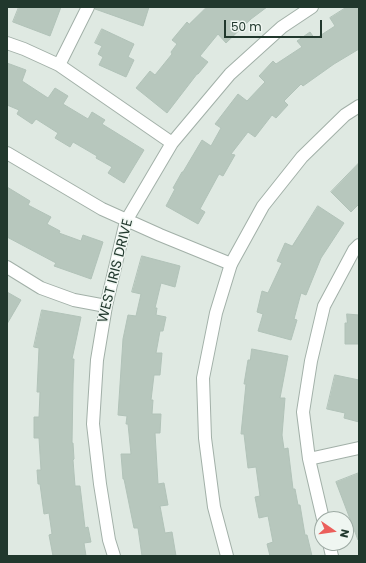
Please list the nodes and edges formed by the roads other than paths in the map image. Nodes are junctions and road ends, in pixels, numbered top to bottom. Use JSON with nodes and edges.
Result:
{"nodes":[{"id":1,"x":88,"y":7,"type":"edge"},
{"id":2,"x":312,"y":7,"type":"edge"},
{"id":3,"x":7,"y":42,"type":"edge"},
{"id":4,"x":59,"y":65,"type":"junction"},
{"id":5,"x":359,"y":106,"type":"edge"},
{"id":6,"x":172,"y":143,"type":"junction"},
{"id":7,"x":7,"y":152,"type":"edge"},
{"id":8,"x":126,"y":220,"type":"junction"},
{"id":9,"x":359,"y":245,"type":"edge"},
{"id":10,"x":231,"y":264,"type":"junction"},
{"id":11,"x":7,"y":267,"type":"edge"},
{"id":12,"x":106,"y":306,"type":"junction"},
{"id":13,"x":359,"y":448,"type":"edge"},
{"id":14,"x":309,"y":459,"type":"junction"},
{"id":15,"x":321,"y":511,"type":"edge"},
{"id":16,"x":114,"y":556,"type":"edge"},
{"id":17,"x":227,"y":556,"type":"edge"}],
"edges":[{"from":1,"to":4,"type":"street"},
{"from":2,"to":6,"type":"street","name":"WEST IRIS DRIVE"},
{"from":3,"to":4,"type":"street"},
{"from":4,"to":6,"type":"street"},
{"from":5,"to":10,"type":"street"},
{"from":6,"to":8,"type":"street","name":"WEST IRIS DRIVE"},
{"from":7,"to":8,"type":"street"},
{"from":8,"to":10,"type":"street"},
{"from":8,"to":12,"type":"street","name":"WEST IRIS DRIVE"},
{"from":9,"to":14,"type":"street"},
{"from":10,"to":17,"type":"street"},
{"from":11,"to":12,"type":"street"},
{"from":12,"to":16,"type":"street","name":"WEST IRIS DRIVE"},
{"from":13,"to":14,"type":"street"},
{"from":14,"to":15,"type":"street"}]}
